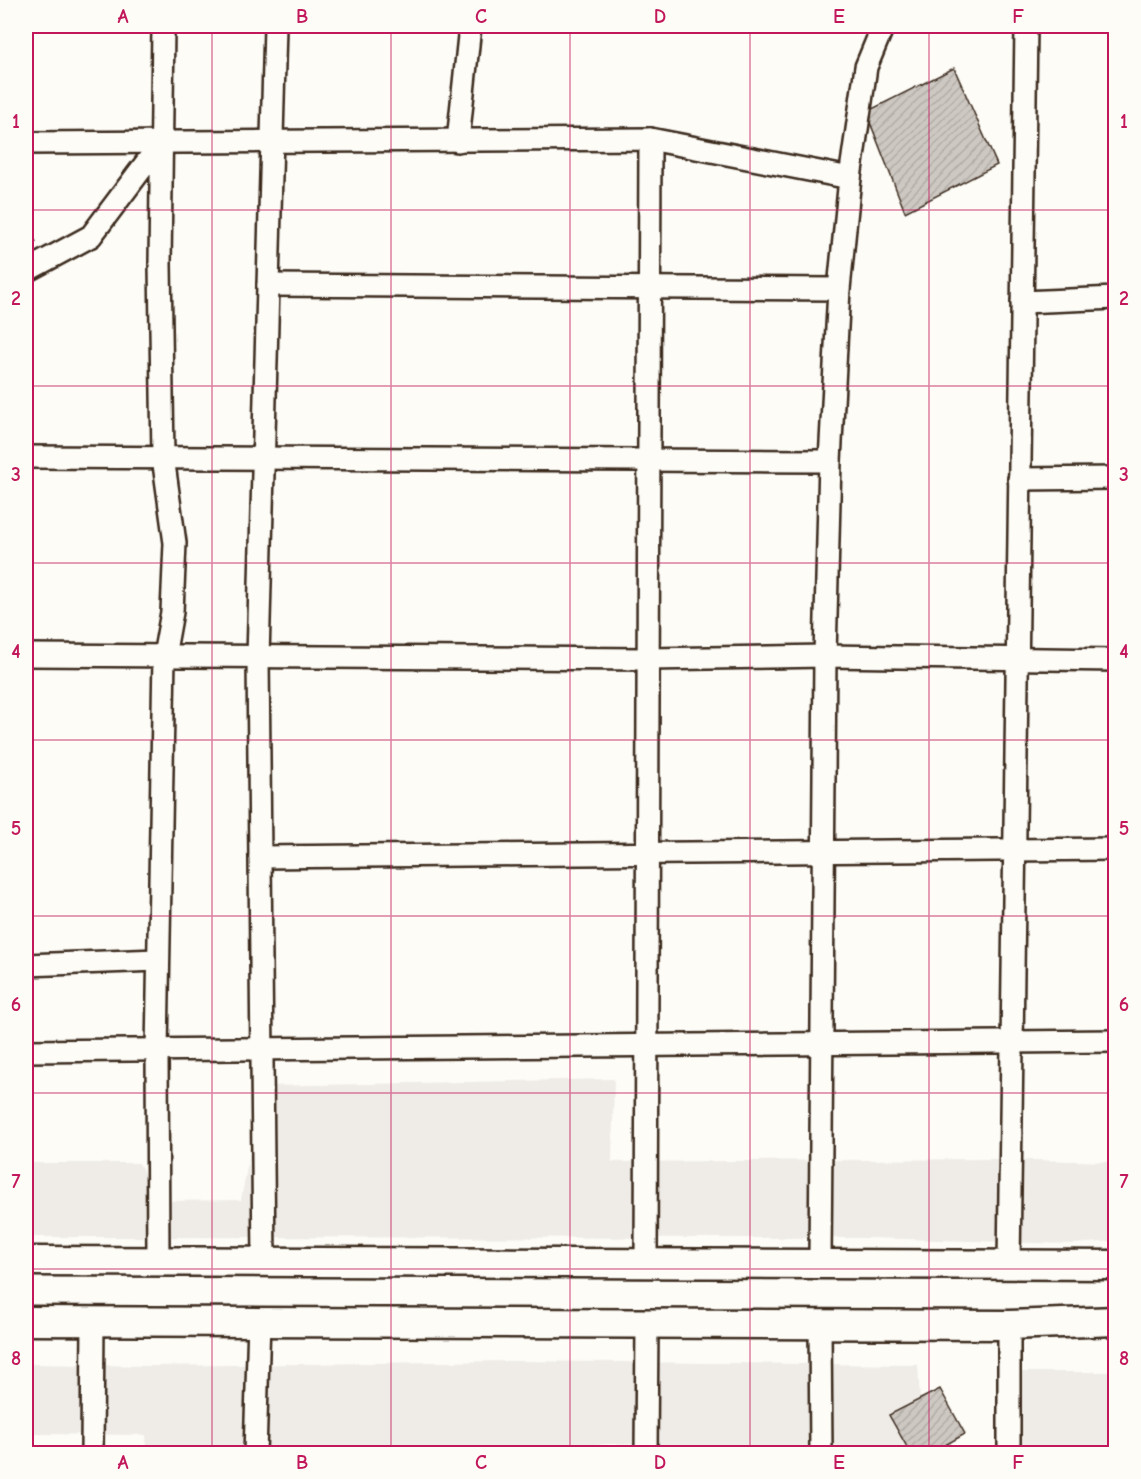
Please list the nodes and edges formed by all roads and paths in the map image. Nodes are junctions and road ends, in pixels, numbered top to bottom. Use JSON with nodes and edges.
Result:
{"nodes":[{"id":1,"x":163,"y":26,"type":"edge"},
{"id":2,"x":275,"y":26,"type":"edge"},
{"id":3,"x":470,"y":26,"type":"edge"},
{"id":4,"x":883,"y":26,"type":"edge"},
{"id":5,"x":1026,"y":26,"type":"edge"},
{"id":6,"x":650,"y":139,"type":"junction"},
{"id":7,"x":458,"y":141,"type":"junction"},
{"id":8,"x":26,"y":142,"type":"edge"},
{"id":9,"x":272,"y":142,"type":"junction"},
{"id":10,"x":161,"y":143,"type":"junction"},
{"id":11,"x":850,"y":178,"type":"junction"},
{"id":12,"x":26,"y":271,"type":"edge"},
{"id":13,"x":268,"y":285,"type":"junction"},
{"id":14,"x":649,"y":287,"type":"junction"},
{"id":15,"x":839,"y":288,"type":"junction"},
{"id":16,"x":1116,"y":298,"type":"edge"},
{"id":17,"x":1022,"y":302,"type":"junction"},
{"id":18,"x":26,"y":457,"type":"edge"},
{"id":19,"x":163,"y":457,"type":"junction"},
{"id":20,"x":264,"y":458,"type":"junction"},
{"id":21,"x":649,"y":460,"type":"junction"},
{"id":22,"x":830,"y":461,"type":"junction"},
{"id":23,"x":1116,"y":478,"type":"edge"},
{"id":24,"x":1019,"y":479,"type":"junction"},
{"id":25,"x":26,"y":655,"type":"edge"},
{"id":26,"x":164,"y":656,"type":"junction"},
{"id":27,"x":825,"y":656,"type":"junction"},
{"id":28,"x":258,"y":658,"type":"junction"},
{"id":29,"x":648,"y":659,"type":"junction"},
{"id":30,"x":1017,"y":660,"type":"junction"},
{"id":31,"x":1116,"y":660,"type":"edge"},
{"id":32,"x":1116,"y":849,"type":"edge"},
{"id":33,"x":1015,"y":850,"type":"junction"},
{"id":34,"x":824,"y":852,"type":"junction"},
{"id":35,"x":647,"y":854,"type":"junction"},
{"id":36,"x":260,"y":856,"type":"junction"},
{"id":37,"x":158,"y":960,"type":"junction"},
{"id":38,"x":26,"y":964,"type":"edge"},
{"id":39,"x":1116,"y":1041,"type":"edge"},
{"id":40,"x":822,"y":1042,"type":"junction"},
{"id":41,"x":1011,"y":1042,"type":"junction"},
{"id":42,"x":646,"y":1046,"type":"junction"},
{"id":43,"x":262,"y":1049,"type":"junction"},
{"id":44,"x":26,"y":1051,"type":"edge"},
{"id":45,"x":157,"y":1051,"type":"junction"},
{"id":46,"x":820,"y":1261,"type":"junction"},
{"id":47,"x":26,"y":1262,"type":"edge"},
{"id":48,"x":158,"y":1262,"type":"junction"},
{"id":49,"x":264,"y":1262,"type":"junction"},
{"id":50,"x":646,"y":1264,"type":"junction"},
{"id":51,"x":1010,"y":1264,"type":"junction"},
{"id":52,"x":1116,"y":1265,"type":"edge"},
{"id":53,"x":93,"y":1320,"type":"junction"},
{"id":54,"x":259,"y":1320,"type":"junction"},
{"id":55,"x":26,"y":1321,"type":"edge"},
{"id":56,"x":1116,"y":1321,"type":"edge"},
{"id":57,"x":647,"y":1323,"type":"junction"},
{"id":58,"x":820,"y":1324,"type":"junction"},
{"id":59,"x":1009,"y":1325,"type":"junction"},
{"id":60,"x":93,"y":1454,"type":"edge"},
{"id":61,"x":255,"y":1454,"type":"edge"},
{"id":62,"x":646,"y":1454,"type":"edge"},
{"id":63,"x":821,"y":1454,"type":"edge"},
{"id":64,"x":1009,"y":1454,"type":"edge"}],
"edges":[{"from":1,"to":10,"type":"street"},
{"from":2,"to":9,"type":"street"},
{"from":3,"to":7,"type":"street"},
{"from":4,"to":11,"type":"street"},
{"from":5,"to":17,"type":"street"},
{"from":6,"to":7,"type":"street"},
{"from":6,"to":11,"type":"street"},
{"from":6,"to":14,"type":"street"},
{"from":7,"to":9,"type":"street"},
{"from":8,"to":10,"type":"street"},
{"from":9,"to":10,"type":"street"},
{"from":9,"to":13,"type":"street"},
{"from":10,"to":12,"type":"street"},
{"from":10,"to":19,"type":"street"},
{"from":11,"to":15,"type":"street"},
{"from":13,"to":14,"type":"street"},
{"from":13,"to":20,"type":"street"},
{"from":14,"to":15,"type":"street"},
{"from":14,"to":21,"type":"street"},
{"from":15,"to":22,"type":"street"},
{"from":16,"to":17,"type":"street"},
{"from":17,"to":24,"type":"street"},
{"from":18,"to":19,"type":"street"},
{"from":19,"to":20,"type":"street"},
{"from":19,"to":26,"type":"street"},
{"from":20,"to":21,"type":"street"},
{"from":20,"to":28,"type":"street"},
{"from":21,"to":22,"type":"street"},
{"from":21,"to":29,"type":"street"},
{"from":22,"to":27,"type":"street"},
{"from":23,"to":24,"type":"street"},
{"from":24,"to":30,"type":"street"},
{"from":25,"to":26,"type":"street"},
{"from":26,"to":28,"type":"street"},
{"from":26,"to":37,"type":"street"},
{"from":27,"to":29,"type":"street"},
{"from":27,"to":30,"type":"street"},
{"from":27,"to":34,"type":"street"},
{"from":28,"to":29,"type":"street"},
{"from":28,"to":36,"type":"street"},
{"from":29,"to":35,"type":"street"},
{"from":30,"to":31,"type":"street"},
{"from":30,"to":33,"type":"street"},
{"from":32,"to":33,"type":"street"},
{"from":33,"to":34,"type":"street"},
{"from":33,"to":41,"type":"street"},
{"from":34,"to":35,"type":"street"},
{"from":34,"to":40,"type":"street"},
{"from":35,"to":36,"type":"street"},
{"from":35,"to":42,"type":"street"},
{"from":36,"to":43,"type":"street"},
{"from":37,"to":38,"type":"street"},
{"from":37,"to":45,"type":"street"},
{"from":39,"to":41,"type":"street"},
{"from":40,"to":41,"type":"street"},
{"from":40,"to":42,"type":"street"},
{"from":40,"to":46,"type":"street"},
{"from":41,"to":51,"type":"street"},
{"from":42,"to":43,"type":"street"},
{"from":42,"to":50,"type":"street"},
{"from":43,"to":45,"type":"street"},
{"from":43,"to":49,"type":"street"},
{"from":44,"to":45,"type":"street"},
{"from":45,"to":48,"type":"street"},
{"from":46,"to":50,"type":"main road"},
{"from":46,"to":51,"type":"main road"},
{"from":47,"to":48,"type":"main road"},
{"from":48,"to":49,"type":"main road"},
{"from":49,"to":50,"type":"main road"},
{"from":51,"to":52,"type":"main road"},
{"from":53,"to":54,"type":"main road"},
{"from":53,"to":55,"type":"main road"},
{"from":53,"to":60,"type":"street"},
{"from":54,"to":57,"type":"main road"},
{"from":54,"to":61,"type":"street"},
{"from":56,"to":59,"type":"main road"},
{"from":57,"to":58,"type":"main road"},
{"from":57,"to":62,"type":"street"},
{"from":58,"to":59,"type":"main road"},
{"from":58,"to":63,"type":"street"},
{"from":59,"to":64,"type":"street"}]}
